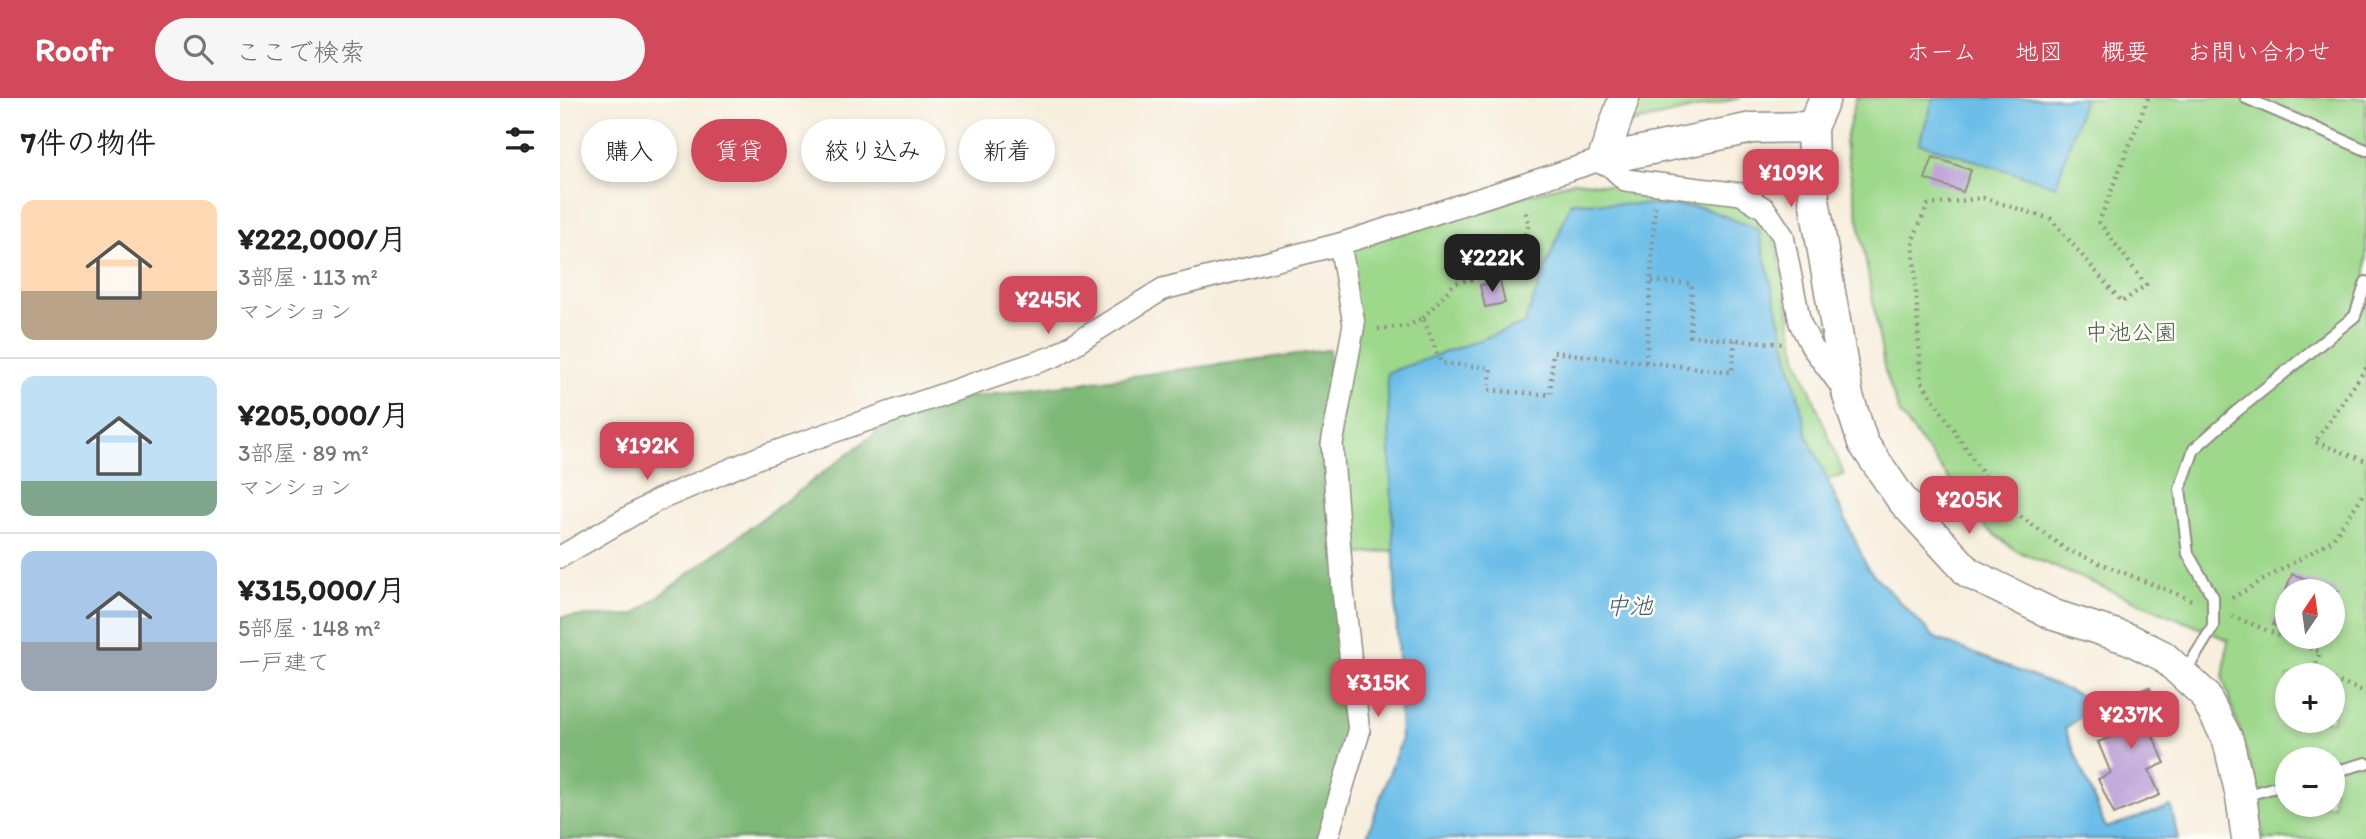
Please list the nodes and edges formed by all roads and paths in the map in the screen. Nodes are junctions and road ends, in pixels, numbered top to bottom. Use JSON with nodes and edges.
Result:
{"nodes":[{"id":1,"x":1624,"y":98,"type":"edge"},
{"id":2,"x":1825,"y":98,"type":"edge"},
{"id":3,"x":2148,"y":98,"type":"edge"},
{"id":4,"x":2246,"y":98,"type":"edge"},
{"id":5,"x":1812,"y":127,"type":"junction"},
{"id":6,"x":2366,"y":150,"type":"edge"},
{"id":7,"x":1603,"y":159,"type":"junction"},
{"id":8,"x":1518,"y":187,"type":"junction"},
{"id":9,"x":1655,"y":206,"type":"dead end"},
{"id":10,"x":1340,"y":244,"type":"junction"},
{"id":11,"x":1651,"y":281,"type":"junction"},
{"id":12,"x":2366,"y":282,"type":"edge"},
{"id":13,"x":1423,"y":318,"type":"junction"},
{"id":14,"x":1353,"y":332,"type":"junction"},
{"id":15,"x":1735,"y":340,"type":"junction"},
{"id":16,"x":1784,"y":344,"type":"dead end"},
{"id":17,"x":1646,"y":362,"type":"junction"},
{"id":18,"x":2366,"y":368,"type":"edge"},
{"id":19,"x":1848,"y":396,"type":"junction"},
{"id":20,"x":2366,"y":461,"type":"edge"},
{"id":21,"x":2366,"y":491,"type":"edge"},
{"id":22,"x":560,"y":557,"type":"edge"},
{"id":23,"x":2213,"y":609,"type":"junction"},
{"id":24,"x":2316,"y":663,"type":"edge"},
{"id":25,"x":2183,"y":674,"type":"junction"},
{"id":26,"x":2345,"y":684,"type":"edge"},
{"id":27,"x":2366,"y":692,"type":"edge"},
{"id":28,"x":2366,"y":764,"type":"edge"},
{"id":29,"x":2345,"y":769,"type":"edge"},
{"id":30,"x":2275,"y":787,"type":"edge"},
{"id":31,"x":2241,"y":796,"type":"junction"},
{"id":32,"x":1327,"y":839,"type":"edge"},
{"id":33,"x":2246,"y":839,"type":"edge"}],
"edges":[{"from":1,"to":7,"type":"street"},
{"from":2,"to":5,"type":"street"},
{"from":3,"to":23,"type":"path"},
{"from":4,"to":6,"type":"lane"},
{"from":5,"to":7,"type":"street"},
{"from":5,"to":19,"type":"street"},
{"from":7,"to":8,"type":"street"},
{"from":7,"to":19,"type":"street"},
{"from":8,"to":10,"type":"street"},
{"from":8,"to":13,"type":"path"},
{"from":9,"to":11,"type":"path"},
{"from":10,"to":14,"type":"street"},
{"from":10,"to":22,"type":"street"},
{"from":11,"to":15,"type":"path"},
{"from":11,"to":17,"type":"path"},
{"from":12,"to":23,"type":"lane"},
{"from":13,"to":14,"type":"path"},
{"from":13,"to":17,"type":"path"},
{"from":14,"to":32,"type":"street"},
{"from":15,"to":16,"type":"path"},
{"from":15,"to":17,"type":"path"},
{"from":18,"to":20,"type":"path"},
{"from":19,"to":25,"type":"street"},
{"from":21,"to":23,"type":"path"},
{"from":23,"to":24,"type":"path"},
{"from":23,"to":25,"type":"lane"},
{"from":25,"to":31,"type":"street"},
{"from":26,"to":27,"type":"path"},
{"from":28,"to":29,"type":"lane"},
{"from":30,"to":31,"type":"lane"},
{"from":31,"to":33,"type":"street"}]}
